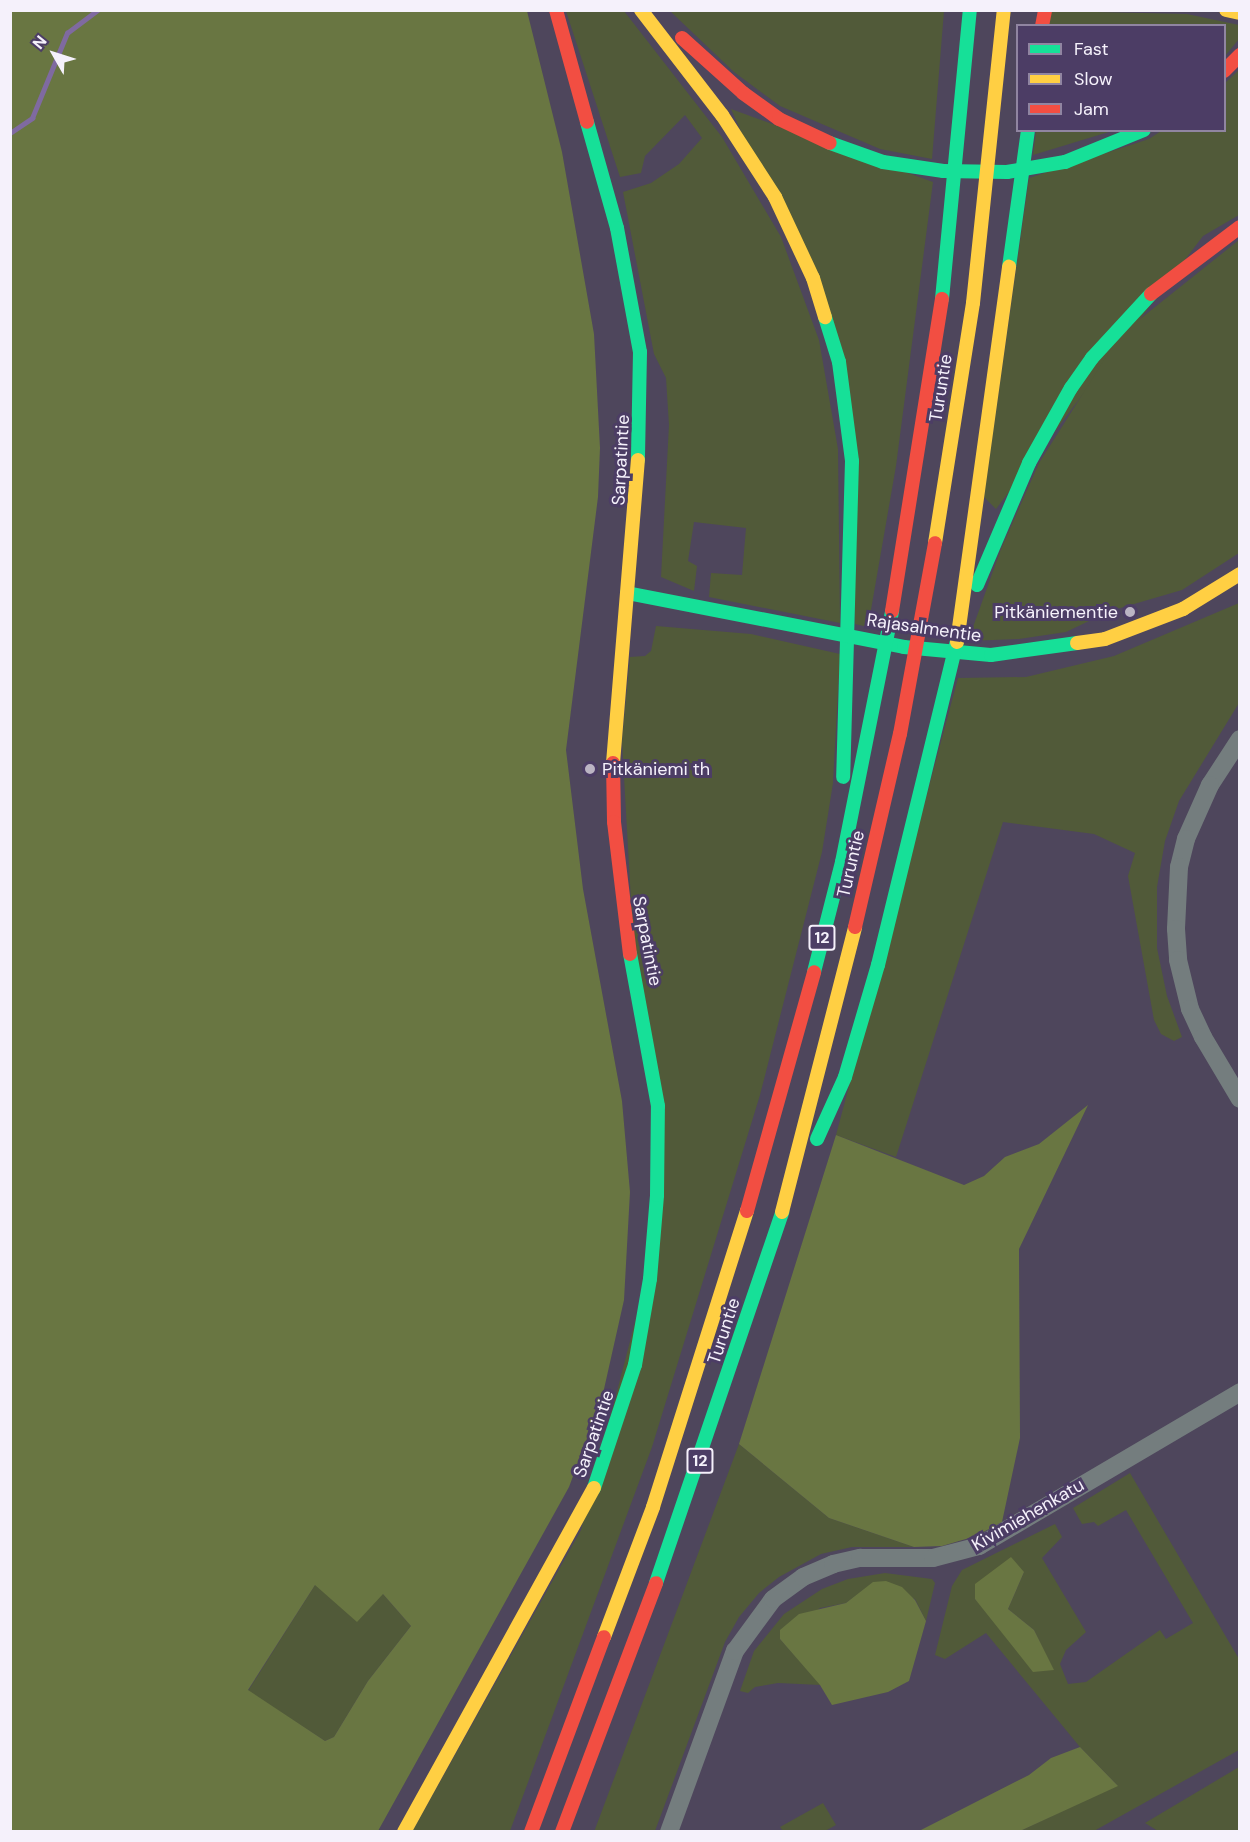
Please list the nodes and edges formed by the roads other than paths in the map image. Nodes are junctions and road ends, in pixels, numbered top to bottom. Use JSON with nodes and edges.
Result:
{"nodes":[{"id":1,"x":556,"y":10,"type":"edge"},
{"id":2,"x":641,"y":10,"type":"edge"},
{"id":3,"x":656,"y":10,"type":"edge"},
{"id":4,"x":970,"y":10,"type":"edge"},
{"id":5,"x":1004,"y":10,"type":"edge"},
{"id":6,"x":1226,"y":10,"type":"edge"},
{"id":7,"x":1239,"y":13,"type":"edge"},
{"id":8,"x":1239,"y":56,"type":"edge"},
{"id":9,"x":1226,"y":68,"type":"edge"},
{"id":10,"x":1028,"y":132,"type":"edge"},
{"id":11,"x":1139,"y":132,"type":"edge"},
{"id":12,"x":1239,"y":227,"type":"edge"},
{"id":13,"x":1239,"y":574,"type":"edge"},
{"id":14,"x":627,"y":593,"type":"junction"},
{"id":15,"x":960,"y":628,"type":"junction"},
{"id":16,"x":1239,"y":739,"type":"edge"},
{"id":17,"x":842,"y":862,"type":"junction"},
{"id":18,"x":1239,"y":1099,"type":"edge"},
{"id":19,"x":781,"y":1217,"type":"junction"},
{"id":20,"x":1239,"y":1392,"type":"edge"},
{"id":21,"x":404,"y":1832,"type":"edge"},
{"id":22,"x":531,"y":1832,"type":"edge"},
{"id":23,"x":562,"y":1832,"type":"edge"},
{"id":24,"x":669,"y":1832,"type":"edge"}],
"edges":[{"from":1,"to":14,"type":"main road","name":"Sarpatintie"},
{"from":2,"to":17,"type":"main road"},
{"from":3,"to":11,"type":"main road"},
{"from":4,"to":17,"type":"main road","name":"Turuntie","number":"12"},
{"from":5,"to":19,"type":"main road","name":"Turuntie","number":"12"},
{"from":6,"to":7,"type":"main road"},
{"from":8,"to":9,"type":"main road"},
{"from":10,"to":15,"type":"main road"},
{"from":12,"to":15,"type":"main road"},
{"from":13,"to":14,"type":"main road","name":"Rajasalmentie"},
{"from":14,"to":21,"type":"main road","name":"Sarpatintie"},
{"from":15,"to":19,"type":"main road"},
{"from":16,"to":18,"type":"street"},
{"from":17,"to":22,"type":"main road","name":"Turuntie","number":"12"},
{"from":19,"to":23,"type":"main road","name":"Turuntie","number":"12"},
{"from":20,"to":24,"type":"street","name":"Kivimiehenkatu"}]}
